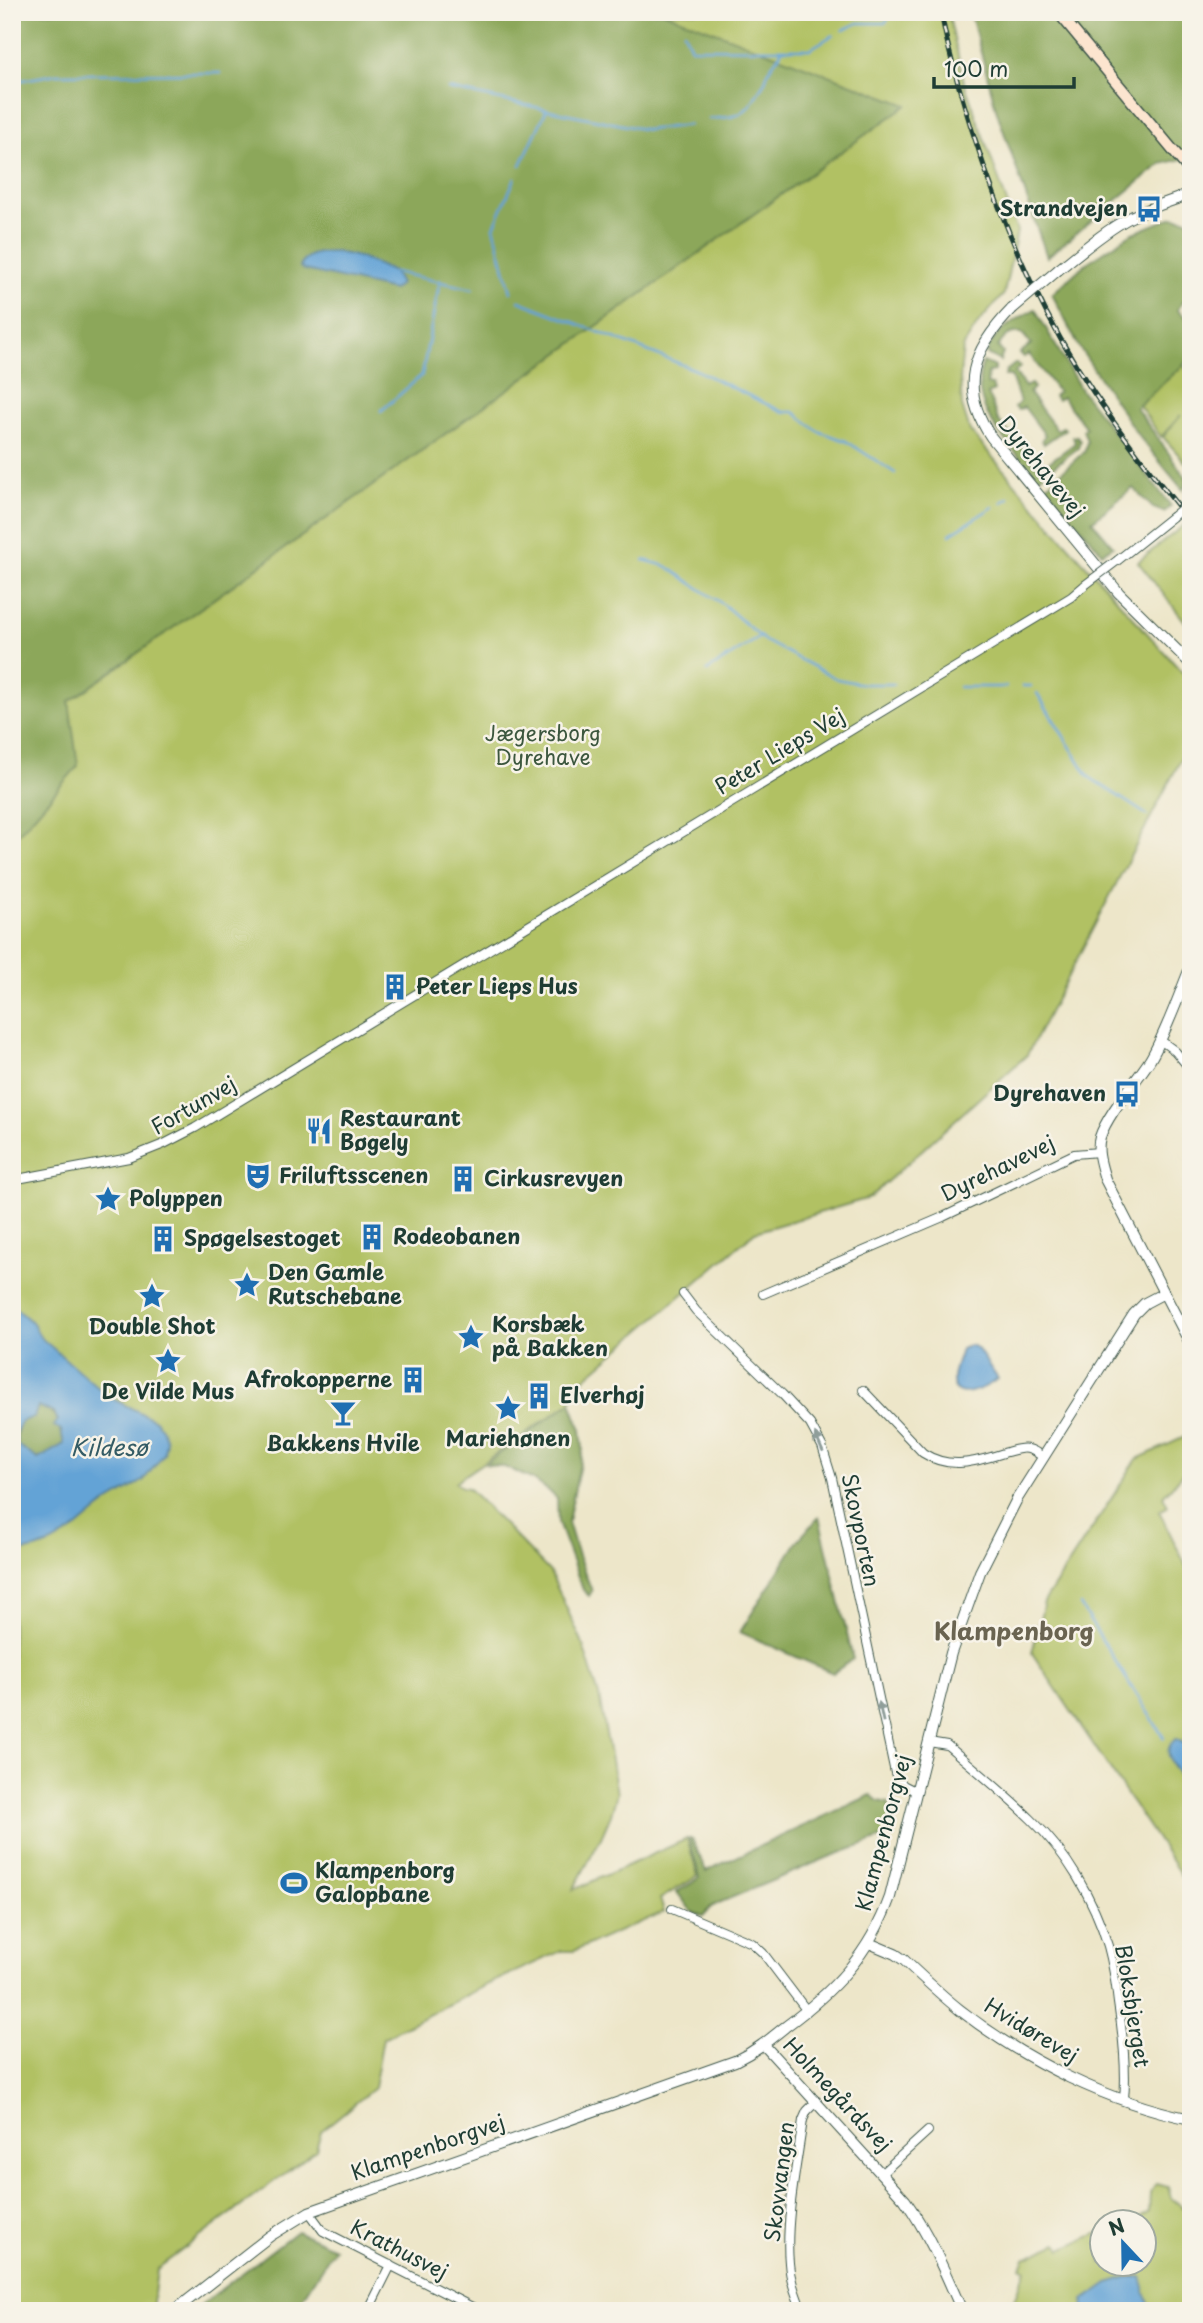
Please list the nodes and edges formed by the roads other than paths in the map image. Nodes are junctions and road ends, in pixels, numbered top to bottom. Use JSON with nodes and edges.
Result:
{"nodes":[{"id":1,"x":1058,"y":12,"type":"edge"},
{"id":2,"x":1191,"y":172,"type":"edge"},
{"id":3,"x":1191,"y":194,"type":"edge"},
{"id":4,"x":1191,"y":501,"type":"edge"},
{"id":5,"x":1191,"y":664,"type":"edge"},
{"id":6,"x":1191,"y":966,"type":"edge"},
{"id":7,"x":376,"y":1017,"type":"joint"},
{"id":8,"x":1160,"y":1041,"type":"junction"},
{"id":9,"x":1191,"y":1070,"type":"edge"},
{"id":10,"x":1099,"y":1152,"type":"junction"},
{"id":11,"x":12,"y":1180,"type":"edge"},
{"id":12,"x":1164,"y":1293,"type":"junction"},
{"id":13,"x":683,"y":1294,"type":"dead end"},
{"id":14,"x":763,"y":1294,"type":"dead end"},
{"id":15,"x":1191,"y":1345,"type":"edge"},
{"id":16,"x":863,"y":1390,"type":"dead end"},
{"id":17,"x":1043,"y":1457,"type":"junction"},
{"id":18,"x":929,"y":1742,"type":"junction"},
{"id":19,"x":917,"y":1792,"type":"junction"},
{"id":20,"x":672,"y":1909,"type":"dead end"},
{"id":21,"x":869,"y":1943,"type":"junction"},
{"id":22,"x":807,"y":2011,"type":"junction"},
{"id":23,"x":763,"y":2044,"type":"junction"},
{"id":24,"x":1124,"y":2099,"type":"junction"},
{"id":25,"x":817,"y":2101,"type":"junction"},
{"id":26,"x":1191,"y":2119,"type":"edge"},
{"id":27,"x":928,"y":2131,"type":"dead end"},
{"id":28,"x":882,"y":2173,"type":"junction"},
{"id":29,"x":309,"y":2211,"type":"junction"},
{"id":30,"x":391,"y":2265,"type":"junction"},
{"id":31,"x":174,"y":2311,"type":"edge"},
{"id":32,"x":368,"y":2311,"type":"edge"},
{"id":33,"x":481,"y":2311,"type":"edge"},
{"id":34,"x":802,"y":2311,"type":"edge"},
{"id":35,"x":962,"y":2311,"type":"edge"}],
"edges":[{"from":1,"to":2,"type":"main road"},
{"from":3,"to":5,"type":"street","name":"Dyrehavevej","bridge":true},
{"from":4,"to":7,"type":"street","name":"Peter Lieps Vej","bridge":true},
{"from":6,"to":8,"type":"street"},
{"from":7,"to":11,"type":"street","name":"Fortunvej"},
{"from":8,"to":9,"type":"street"},
{"from":8,"to":10,"type":"street"},
{"from":10,"to":12,"type":"street"},
{"from":10,"to":14,"type":"street","name":"Dyrehavevej"},
{"from":12,"to":15,"type":"street"},
{"from":12,"to":17,"type":"street","name":"Klampenborgvej"},
{"from":19,"to":13,"type":"street","name":"Skovporten","one_way":true},
{"from":16,"to":17,"type":"street"},
{"from":17,"to":18,"type":"street","name":"Klampenborgvej"},
{"from":18,"to":19,"type":"street","name":"Klampenborgvej"},
{"from":18,"to":24,"type":"street","name":"Bloksbjerget"},
{"from":19,"to":21,"type":"street","name":"Klampenborgvej"},
{"from":20,"to":22,"type":"street"},
{"from":21,"to":22,"type":"street","name":"Klampenborgvej"},
{"from":21,"to":24,"type":"street","name":"Hvidørevej"},
{"from":22,"to":23,"type":"street","name":"Klampenborgvej"},
{"from":23,"to":25,"type":"street","name":"Holmegårdsvej"},
{"from":23,"to":29,"type":"street","name":"Klampenborgvej"},
{"from":24,"to":26,"type":"street","name":"Hvidørevej"},
{"from":25,"to":28,"type":"street","name":"Holmegårdsvej"},
{"from":25,"to":34,"type":"street","name":"Skovvangen"},
{"from":27,"to":28,"type":"street","name":"Holmegårdsvej"},
{"from":28,"to":35,"type":"street","name":"Holmegårdsvej"},
{"from":29,"to":30,"type":"street","name":"Krathusvej"},
{"from":29,"to":31,"type":"street","name":"Klampenborgvej"},
{"from":30,"to":32,"type":"street"},
{"from":30,"to":33,"type":"street","name":"Krathusvej"}]}
